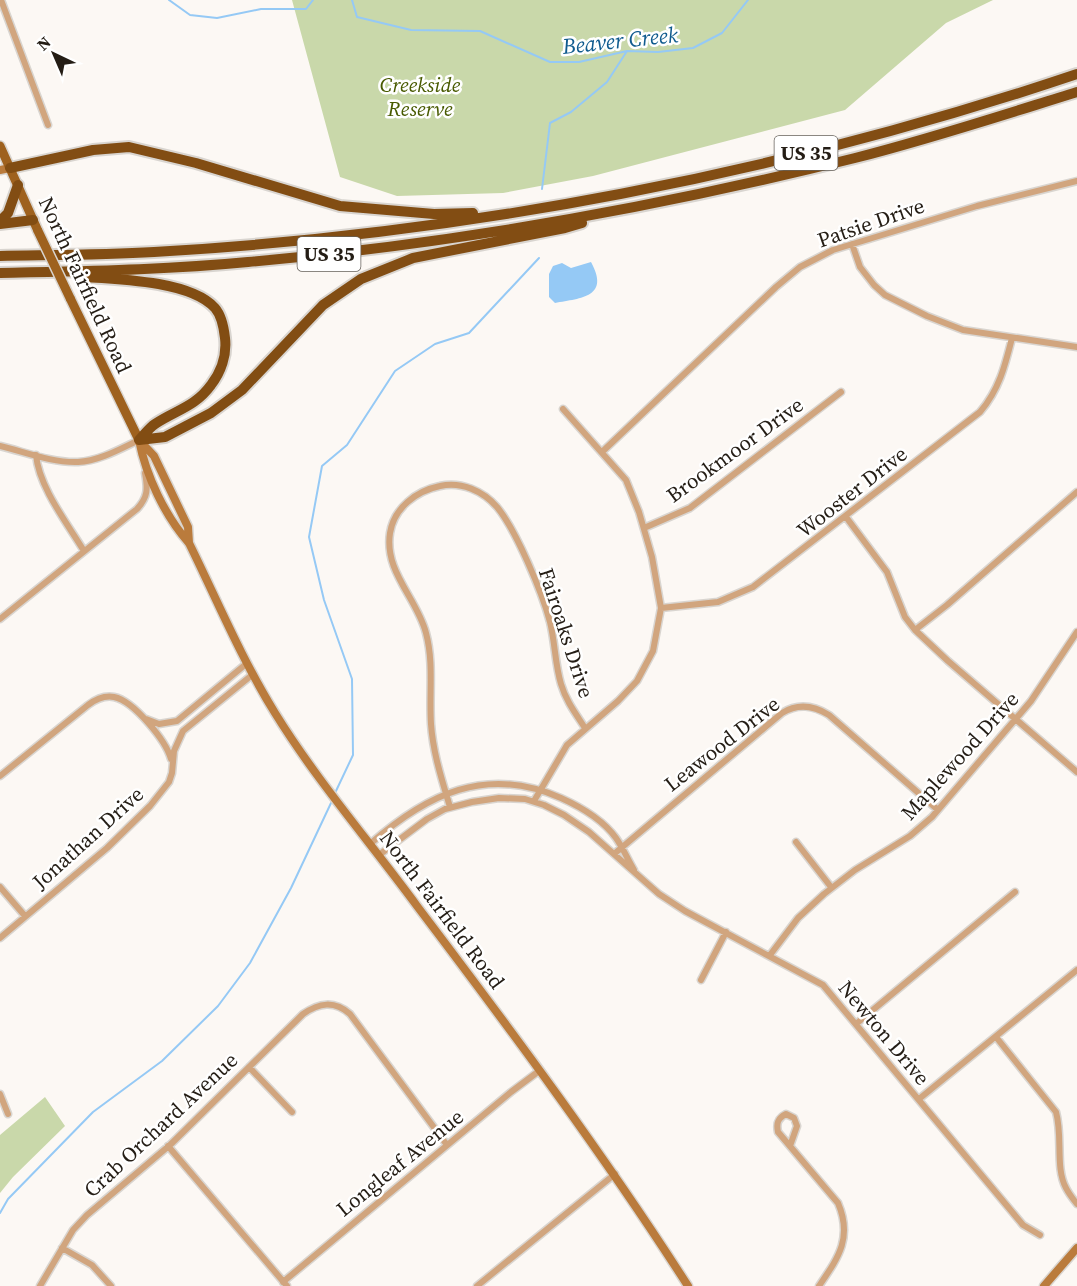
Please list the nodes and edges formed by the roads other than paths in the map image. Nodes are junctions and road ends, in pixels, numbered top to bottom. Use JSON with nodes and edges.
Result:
{"nodes":[{"id":1,"x":1,"y":0,"type":"edge"},
{"id":2,"x":1077,"y":74,"type":"edge"},
{"id":3,"x":1077,"y":92,"type":"edge"},
{"id":4,"x":48,"y":125,"type":"dead end"},
{"id":5,"x":0,"y":146,"type":"edge"},
{"id":6,"x":5,"y":169,"type":"edge"},
{"id":7,"x":1077,"y":181,"type":"edge"},
{"id":8,"x":18,"y":185,"type":"junction"},
{"id":9,"x":530,"y":210,"type":"junction"},
{"id":10,"x":625,"y":210,"type":"junction"},
{"id":11,"x":33,"y":220,"type":"junction"},
{"id":12,"x":0,"y":223,"type":"edge"},
{"id":13,"x":852,"y":244,"type":"junction"},
{"id":14,"x":0,"y":256,"type":"edge"},
{"id":15,"x":30,"y":272,"type":"junction"},
{"id":16,"x":0,"y":273,"type":"edge"},
{"id":17,"x":1012,"y":338,"type":"junction"},
{"id":18,"x":1077,"y":347,"type":"edge"},
{"id":19,"x":841,"y":392,"type":"dead end"},
{"id":20,"x":562,"y":409,"type":"dead end"},
{"id":21,"x":139,"y":440,"type":"junction"},
{"id":22,"x":0,"y":446,"type":"edge"},
{"id":23,"x":602,"y":452,"type":"junction"},
{"id":24,"x":36,"y":455,"type":"junction"},
{"id":25,"x":143,"y":461,"type":"junction"},
{"id":26,"x":1077,"y":492,"type":"edge"},
{"id":27,"x":846,"y":517,"type":"junction"},
{"id":28,"x":644,"y":528,"type":"junction"},
{"id":29,"x":189,"y":543,"type":"junction"},
{"id":30,"x":84,"y":551,"type":"junction"},
{"id":31,"x":661,"y":608,"type":"junction"},
{"id":32,"x":0,"y":619,"type":"edge"},
{"id":33,"x":915,"y":630,"type":"junction"},
{"id":34,"x":1077,"y":632,"type":"edge"},
{"id":35,"x":246,"y":664,"type":"junction"},
{"id":36,"x":252,"y":675,"type":"junction"},
{"id":37,"x":142,"y":717,"type":"junction"},
{"id":38,"x":1016,"y":720,"type":"junction"},
{"id":39,"x":585,"y":728,"type":"junction"},
{"id":40,"x":172,"y":763,"type":"junction"},
{"id":41,"x":1077,"y":772,"type":"edge"},
{"id":42,"x":0,"y":776,"type":"edge"},
{"id":43,"x":540,"y":790,"type":"junction"},
{"id":44,"x":446,"y":794,"type":"junction"},
{"id":45,"x":534,"y":801,"type":"junction"},
{"id":46,"x":450,"y":807,"type":"junction"},
{"id":47,"x":938,"y":810,"type":"junction"},
{"id":48,"x":796,"y":842,"type":"dead end"},
{"id":49,"x":370,"y":844,"type":"junction"},
{"id":50,"x":621,"y":848,"type":"junction"},
{"id":51,"x":614,"y":854,"type":"junction"},
{"id":52,"x":379,"y":855,"type":"junction"},
{"id":53,"x":638,"y":876,"type":"junction"},
{"id":54,"x":0,"y":887,"type":"edge"},
{"id":55,"x":831,"y":887,"type":"junction"},
{"id":56,"x":1015,"y":892,"type":"dead end"},
{"id":57,"x":25,"y":916,"type":"junction"},
{"id":58,"x":726,"y":933,"type":"junction"},
{"id":59,"x":0,"y":938,"type":"edge"},
{"id":60,"x":770,"y":955,"type":"junction"},
{"id":61,"x":1077,"y":970,"type":"edge"},
{"id":62,"x":701,"y":980,"type":"dead end"},
{"id":63,"x":856,"y":1024,"type":"junction"},
{"id":64,"x":996,"y":1037,"type":"junction"},
{"id":65,"x":249,"y":1067,"type":"junction"},
{"id":66,"x":539,"y":1071,"type":"junction"},
{"id":67,"x":0,"y":1094,"type":"edge"},
{"id":68,"x":919,"y":1099,"type":"junction"},
{"id":69,"x":292,"y":1112,"type":"dead end"},
{"id":70,"x":8,"y":1114,"type":"dead end"},
{"id":71,"x":447,"y":1145,"type":"junction"},
{"id":72,"x":168,"y":1146,"type":"junction"},
{"id":73,"x":790,"y":1146,"type":"junction"},
{"id":74,"x":615,"y":1174,"type":"junction"},
{"id":75,"x":1077,"y":1204,"type":"edge"},
{"id":76,"x":1040,"y":1235,"type":"dead end"},
{"id":77,"x":62,"y":1248,"type":"junction"},
{"id":78,"x":1077,"y":1248,"type":"edge"},
{"id":79,"x":285,"y":1284,"type":"edge"},
{"id":80,"x":40,"y":1286,"type":"edge"},
{"id":81,"x":111,"y":1286,"type":"edge"},
{"id":82,"x":478,"y":1286,"type":"edge"},
{"id":83,"x":688,"y":1286,"type":"edge"},
{"id":84,"x":819,"y":1286,"type":"edge"},
{"id":85,"x":1044,"y":1286,"type":"edge"}],
"edges":[{"from":1,"to":4,"type":"street"},
{"from":2,"to":9,"type":"highway","number":"US 35"},
{"from":3,"to":10,"type":"highway","number":"US 35"},
{"from":5,"to":6,"type":"main road","name":"North Fairfield Road"},
{"from":6,"to":8,"type":"main road","name":"North Fairfield Road"},
{"from":6,"to":9,"type":"highway"},
{"from":7,"to":13,"type":"street","name":"Patsie Drive"},
{"from":8,"to":11,"type":"main road","name":"North Fairfield Road"},
{"from":8,"to":12,"type":"highway"},
{"from":9,"to":14,"type":"highway","number":"US 35"},
{"from":10,"to":15,"type":"highway","number":"US 35"},
{"from":10,"to":21,"type":"highway"},
{"from":11,"to":12,"type":"highway"},
{"from":11,"to":21,"type":"main road","name":"North Fairfield Road","bridge":true},
{"from":13,"to":17,"type":"street"},
{"from":13,"to":23,"type":"street","name":"Patsie Drive"},
{"from":15,"to":16,"type":"highway","number":"US 35"},
{"from":15,"to":21,"type":"highway"},
{"from":17,"to":18,"type":"street"},
{"from":17,"to":27,"type":"street","name":"Wooster Drive"},
{"from":19,"to":28,"type":"street","name":"Brookmoor Drive"},
{"from":20,"to":23,"type":"street"},
{"from":21,"to":24,"type":"street"},
{"from":21,"to":25,"type":"main road","name":"North Fairfield Road"},
{"from":21,"to":29,"type":"main road","name":"North Fairfield Road"},
{"from":22,"to":24,"type":"street"},
{"from":23,"to":28,"type":"street"},
{"from":24,"to":30,"type":"street"},
{"from":25,"to":29,"type":"main road","name":"North Fairfield Road"},
{"from":25,"to":30,"type":"street"},
{"from":26,"to":33,"type":"street"},
{"from":27,"to":31,"type":"street","name":"Wooster Drive"},
{"from":27,"to":33,"type":"street"},
{"from":28,"to":31,"type":"street"},
{"from":29,"to":35,"type":"main road","name":"North Fairfield Road"},
{"from":30,"to":32,"type":"street"},
{"from":31,"to":39,"type":"street"},
{"from":33,"to":38,"type":"street"},
{"from":34,"to":38,"type":"street","name":"Maplewood Drive"},
{"from":35,"to":36,"type":"main road","name":"North Fairfield Road"},
{"from":35,"to":37,"type":"street"},
{"from":36,"to":40,"type":"street","name":"Jonathan Drive"},
{"from":36,"to":49,"type":"main road","name":"North Fairfield Road"},
{"from":37,"to":40,"type":"street"},
{"from":37,"to":42,"type":"street"},
{"from":38,"to":41,"type":"street"},
{"from":38,"to":47,"type":"street","name":"Maplewood Drive"},
{"from":39,"to":43,"type":"street"},
{"from":39,"to":44,"type":"street","name":"Fairoaks Drive"},
{"from":40,"to":57,"type":"street","name":"Jonathan Drive"},
{"from":43,"to":44,"type":"street","name":"Newton Drive"},
{"from":43,"to":45,"type":"street"},
{"from":43,"to":50,"type":"street","name":"Newton Drive"},
{"from":44,"to":46,"type":"street","name":"Fairoaks Drive"},
{"from":44,"to":49,"type":"street","name":"Newton Drive"},
{"from":45,"to":46,"type":"street","name":"Newton Drive"},
{"from":45,"to":51,"type":"street","name":"Newton Drive"},
{"from":46,"to":52,"type":"street","name":"Newton Drive"},
{"from":47,"to":50,"type":"street","name":"Leawood Drive"},
{"from":47,"to":55,"type":"street","name":"Maplewood Drive"},
{"from":48,"to":55,"type":"street"},
{"from":49,"to":52,"type":"main road","name":"North Fairfield Road"},
{"from":50,"to":51,"type":"street","name":"Leawood Drive"},
{"from":50,"to":53,"type":"street","name":"Newton Drive"},
{"from":51,"to":53,"type":"street","name":"Newton Drive"},
{"from":52,"to":66,"type":"main road","name":"North Fairfield Road"},
{"from":53,"to":58,"type":"street","name":"Newton Drive"},
{"from":54,"to":57,"type":"street"},
{"from":55,"to":60,"type":"street","name":"Maplewood Drive"},
{"from":56,"to":63,"type":"street"},
{"from":57,"to":59,"type":"street","name":"Jonathan Drive"},
{"from":58,"to":60,"type":"street","name":"Newton Drive"},
{"from":58,"to":62,"type":"street"},
{"from":60,"to":63,"type":"street","name":"Newton Drive"},
{"from":61,"to":64,"type":"street"},
{"from":63,"to":68,"type":"street","name":"Newton Drive"},
{"from":64,"to":68,"type":"street"},
{"from":64,"to":75,"type":"street"},
{"from":65,"to":69,"type":"street"},
{"from":65,"to":71,"type":"street","name":"Crab Orchard Avenue"},
{"from":65,"to":72,"type":"street","name":"Crab Orchard Avenue"},
{"from":66,"to":71,"type":"street","name":"Longleaf Avenue"},
{"from":66,"to":74,"type":"main road","name":"North Fairfield Road"},
{"from":67,"to":70,"type":"street"},
{"from":68,"to":76,"type":"street","name":"Newton Drive"},
{"from":71,"to":79,"type":"street","name":"Longleaf Avenue"},
{"from":72,"to":77,"type":"street","name":"Crab Orchard Avenue"},
{"from":72,"to":79,"type":"street"},
{"from":73,"to":73,"type":"street"},
{"from":73,"to":84,"type":"street"},
{"from":74,"to":82,"type":"street"},
{"from":74,"to":83,"type":"main road","name":"North Fairfield Road"},
{"from":77,"to":80,"type":"street","name":"Crab Orchard Avenue"},
{"from":77,"to":81,"type":"street"},
{"from":78,"to":85,"type":"main road"}]}
